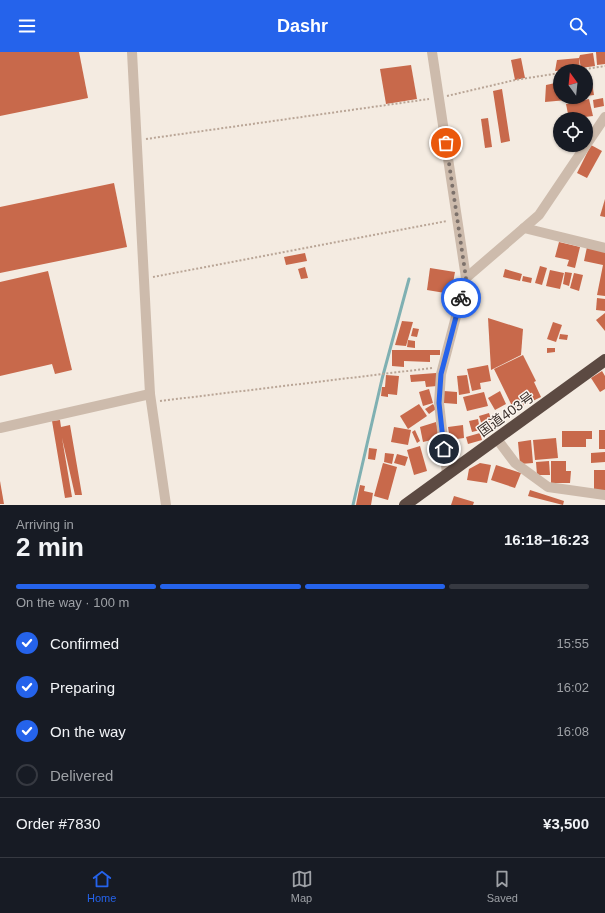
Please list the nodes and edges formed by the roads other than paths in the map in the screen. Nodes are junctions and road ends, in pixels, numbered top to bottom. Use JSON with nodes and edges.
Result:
{"nodes":[{"id":1,"x":132,"y":52,"type":"edge"},
{"id":2,"x":432,"y":52,"type":"edge"},
{"id":3,"x":605,"y":117,"type":"edge"},
{"id":4,"x":524,"y":228,"type":"junction"},
{"id":5,"x":605,"y":248,"type":"edge"},
{"id":6,"x":466,"y":278,"type":"junction"},
{"id":7,"x":605,"y":360,"type":"edge"},
{"id":8,"x":150,"y":394,"type":"junction"},
{"id":9,"x":0,"y":428,"type":"edge"},
{"id":10,"x":497,"y":439,"type":"junction"},
{"id":11,"x":447,"y":474,"type":"junction"},
{"id":12,"x":605,"y":495,"type":"edge"},
{"id":13,"x":166,"y":505,"type":"edge"},
{"id":14,"x":404,"y":505,"type":"edge"}],
"edges":[{"from":1,"to":8,"type":"street"},
{"from":2,"to":6,"type":"street"},
{"from":3,"to":4,"type":"street"},
{"from":4,"to":5,"type":"street"},
{"from":4,"to":6,"type":"street"},
{"from":6,"to":11,"type":"street"},
{"from":7,"to":10,"type":"highway","name":"国道403号"},
{"from":8,"to":9,"type":"street"},
{"from":8,"to":13,"type":"street"},
{"from":10,"to":11,"type":"highway","name":"国道403号"},
{"from":10,"to":12,"type":"street"},
{"from":11,"to":14,"type":"highway","name":"国道403号"}]}
